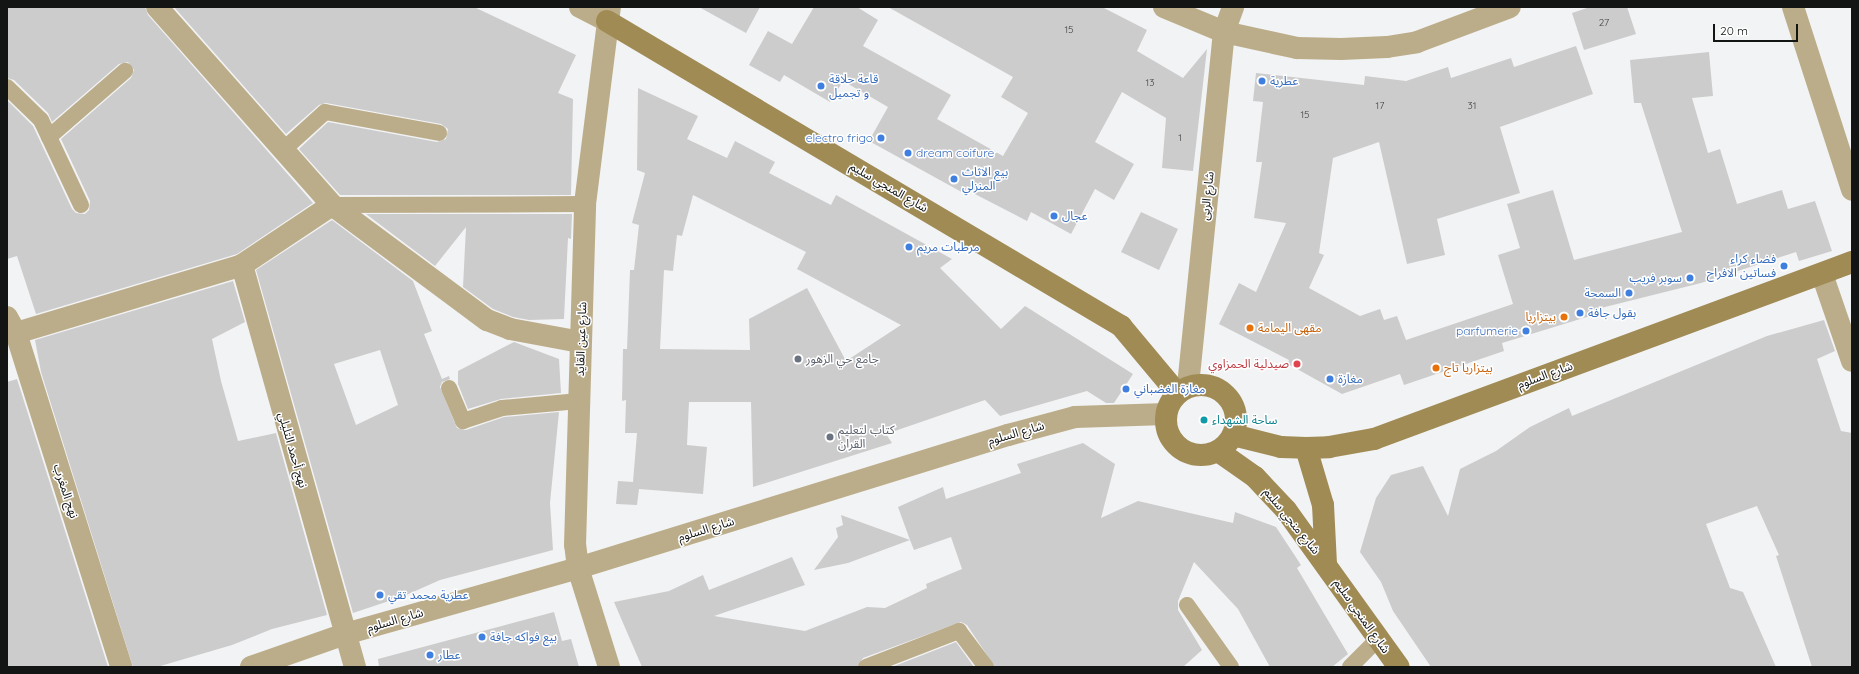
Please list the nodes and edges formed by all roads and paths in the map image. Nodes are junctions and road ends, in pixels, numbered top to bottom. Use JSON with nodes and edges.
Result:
{"nodes":[{"id":1,"x":156,"y":7,"type":"edge"},
{"id":2,"x":580,"y":7,"type":"edge"},
{"id":3,"x":1164,"y":7,"type":"edge"},
{"id":4,"x":1233,"y":7,"type":"edge"},
{"id":5,"x":1793,"y":7,"type":"edge"},
{"id":6,"x":1497,"y":9,"type":"edge"},
{"id":7,"x":609,"y":14,"type":"edge"},
{"id":8,"x":1224,"y":32,"type":"junction"},
{"id":9,"x":125,"y":71,"type":"dead end"},
{"id":10,"x":7,"y":86,"type":"edge"},
{"id":11,"x":439,"y":133,"type":"dead end"},
{"id":12,"x":49,"y":137,"type":"junction"},
{"id":13,"x":282,"y":151,"type":"junction"},
{"id":14,"x":1852,"y":190,"type":"edge"},
{"id":15,"x":585,"y":204,"type":"junction"},
{"id":16,"x":81,"y":205,"type":"dead end"},
{"id":17,"x":332,"y":205,"type":"junction"},
{"id":18,"x":1852,"y":262,"type":"edge"},
{"id":19,"x":242,"y":265,"type":"junction"},
{"id":20,"x":1822,"y":274,"type":"junction"},
{"id":21,"x":11,"y":325,"type":"edge"},
{"id":22,"x":580,"y":342,"type":"junction"},
{"id":23,"x":1852,"y":361,"type":"edge"},
{"id":24,"x":449,"y":388,"type":"dead end"},
{"id":25,"x":1182,"y":390,"type":"junction"},
{"id":26,"x":579,"y":401,"type":"junction"},
{"id":27,"x":1166,"y":414,"type":"junction"},
{"id":28,"x":1225,"y":443,"type":"junction"},
{"id":29,"x":1306,"y":448,"type":"junction"},
{"id":30,"x":1326,"y":564,"type":"junction"},
{"id":31,"x":578,"y":568,"type":"junction"},
{"id":32,"x":1187,"y":605,"type":"dead end"},
{"id":33,"x":345,"y":634,"type":"junction"},
{"id":34,"x":1378,"y":640,"type":"junction"},
{"id":35,"x":121,"y":667,"type":"edge"},
{"id":36,"x":251,"y":667,"type":"edge"},
{"id":37,"x":355,"y":667,"type":"edge"},
{"id":38,"x":609,"y":667,"type":"edge"},
{"id":39,"x":866,"y":667,"type":"edge"},
{"id":40,"x":986,"y":667,"type":"edge"},
{"id":41,"x":1231,"y":667,"type":"edge"},
{"id":42,"x":1350,"y":667,"type":"edge"},
{"id":43,"x":1399,"y":667,"type":"edge"}],
"edges":[{"from":1,"to":13,"type":"street"},
{"from":2,"to":7,"type":"street","name":"شارع المنجي سليم"},
{"from":3,"to":8,"type":"street"},
{"from":4,"to":8,"type":"street","name":"شارع الربى"},
{"from":5,"to":14,"type":"street"},
{"from":6,"to":8,"type":"street"},
{"from":7,"to":15,"type":"street","name":"شارع عين القايد"},
{"from":7,"to":25,"type":"street","name":"شارع المنجي سليم"},
{"from":8,"to":25,"type":"street","name":"شارع الربى"},
{"from":9,"to":12,"type":"lane"},
{"from":10,"to":12,"type":"lane"},
{"from":11,"to":13,"type":"lane"},
{"from":12,"to":16,"type":"lane"},
{"from":13,"to":17,"type":"street"},
{"from":15,"to":17,"type":"lane"},
{"from":15,"to":22,"type":"street","name":"شارع عين القايد"},
{"from":17,"to":19,"type":"street"},
{"from":17,"to":22,"type":"street"},
{"from":18,"to":20,"type":"street","name":"شارع السلوم"},
{"from":19,"to":21,"type":"street"},
{"from":19,"to":33,"type":"street","name":"نهج أحمد التليلي"},
{"from":20,"to":23,"type":"street"},
{"from":20,"to":29,"type":"street","name":"شارع السلوم"},
{"from":21,"to":35,"type":"street","name":"نهج المغرب"},
{"from":22,"to":26,"type":"street","name":"شارع عين القايد"},
{"from":24,"to":26,"type":"lane"},
{"from":25,"to":27,"type":"street"},
{"from":25,"to":28,"type":"street"},
{"from":26,"to":31,"type":"street","name":"شارع عين القايد"},
{"from":27,"to":28,"type":"street"},
{"from":27,"to":31,"type":"street","name":"شارع السلوم"},
{"from":28,"to":29,"type":"street","name":"شارع السلوم"},
{"from":28,"to":30,"type":"street","name":"شارع منجي سليم"},
{"from":29,"to":30,"type":"street","name":"شارع منجي سليم"},
{"from":30,"to":34,"type":"street","name":"شارع المنجي سليم"},
{"from":31,"to":33,"type":"street","name":"شارع السلوم"},
{"from":31,"to":38,"type":"street","name":"شارع عين القايد"},
{"from":32,"to":41,"type":"lane"},
{"from":33,"to":36,"type":"street","name":"شارع السلوم"},
{"from":33,"to":37,"type":"street","name":"نهج أحمد التليلي"},
{"from":34,"to":42,"type":"lane"},
{"from":34,"to":43,"type":"street","name":"شارع المنجي سليم"},
{"from":39,"to":40,"type":"lane"}]}
